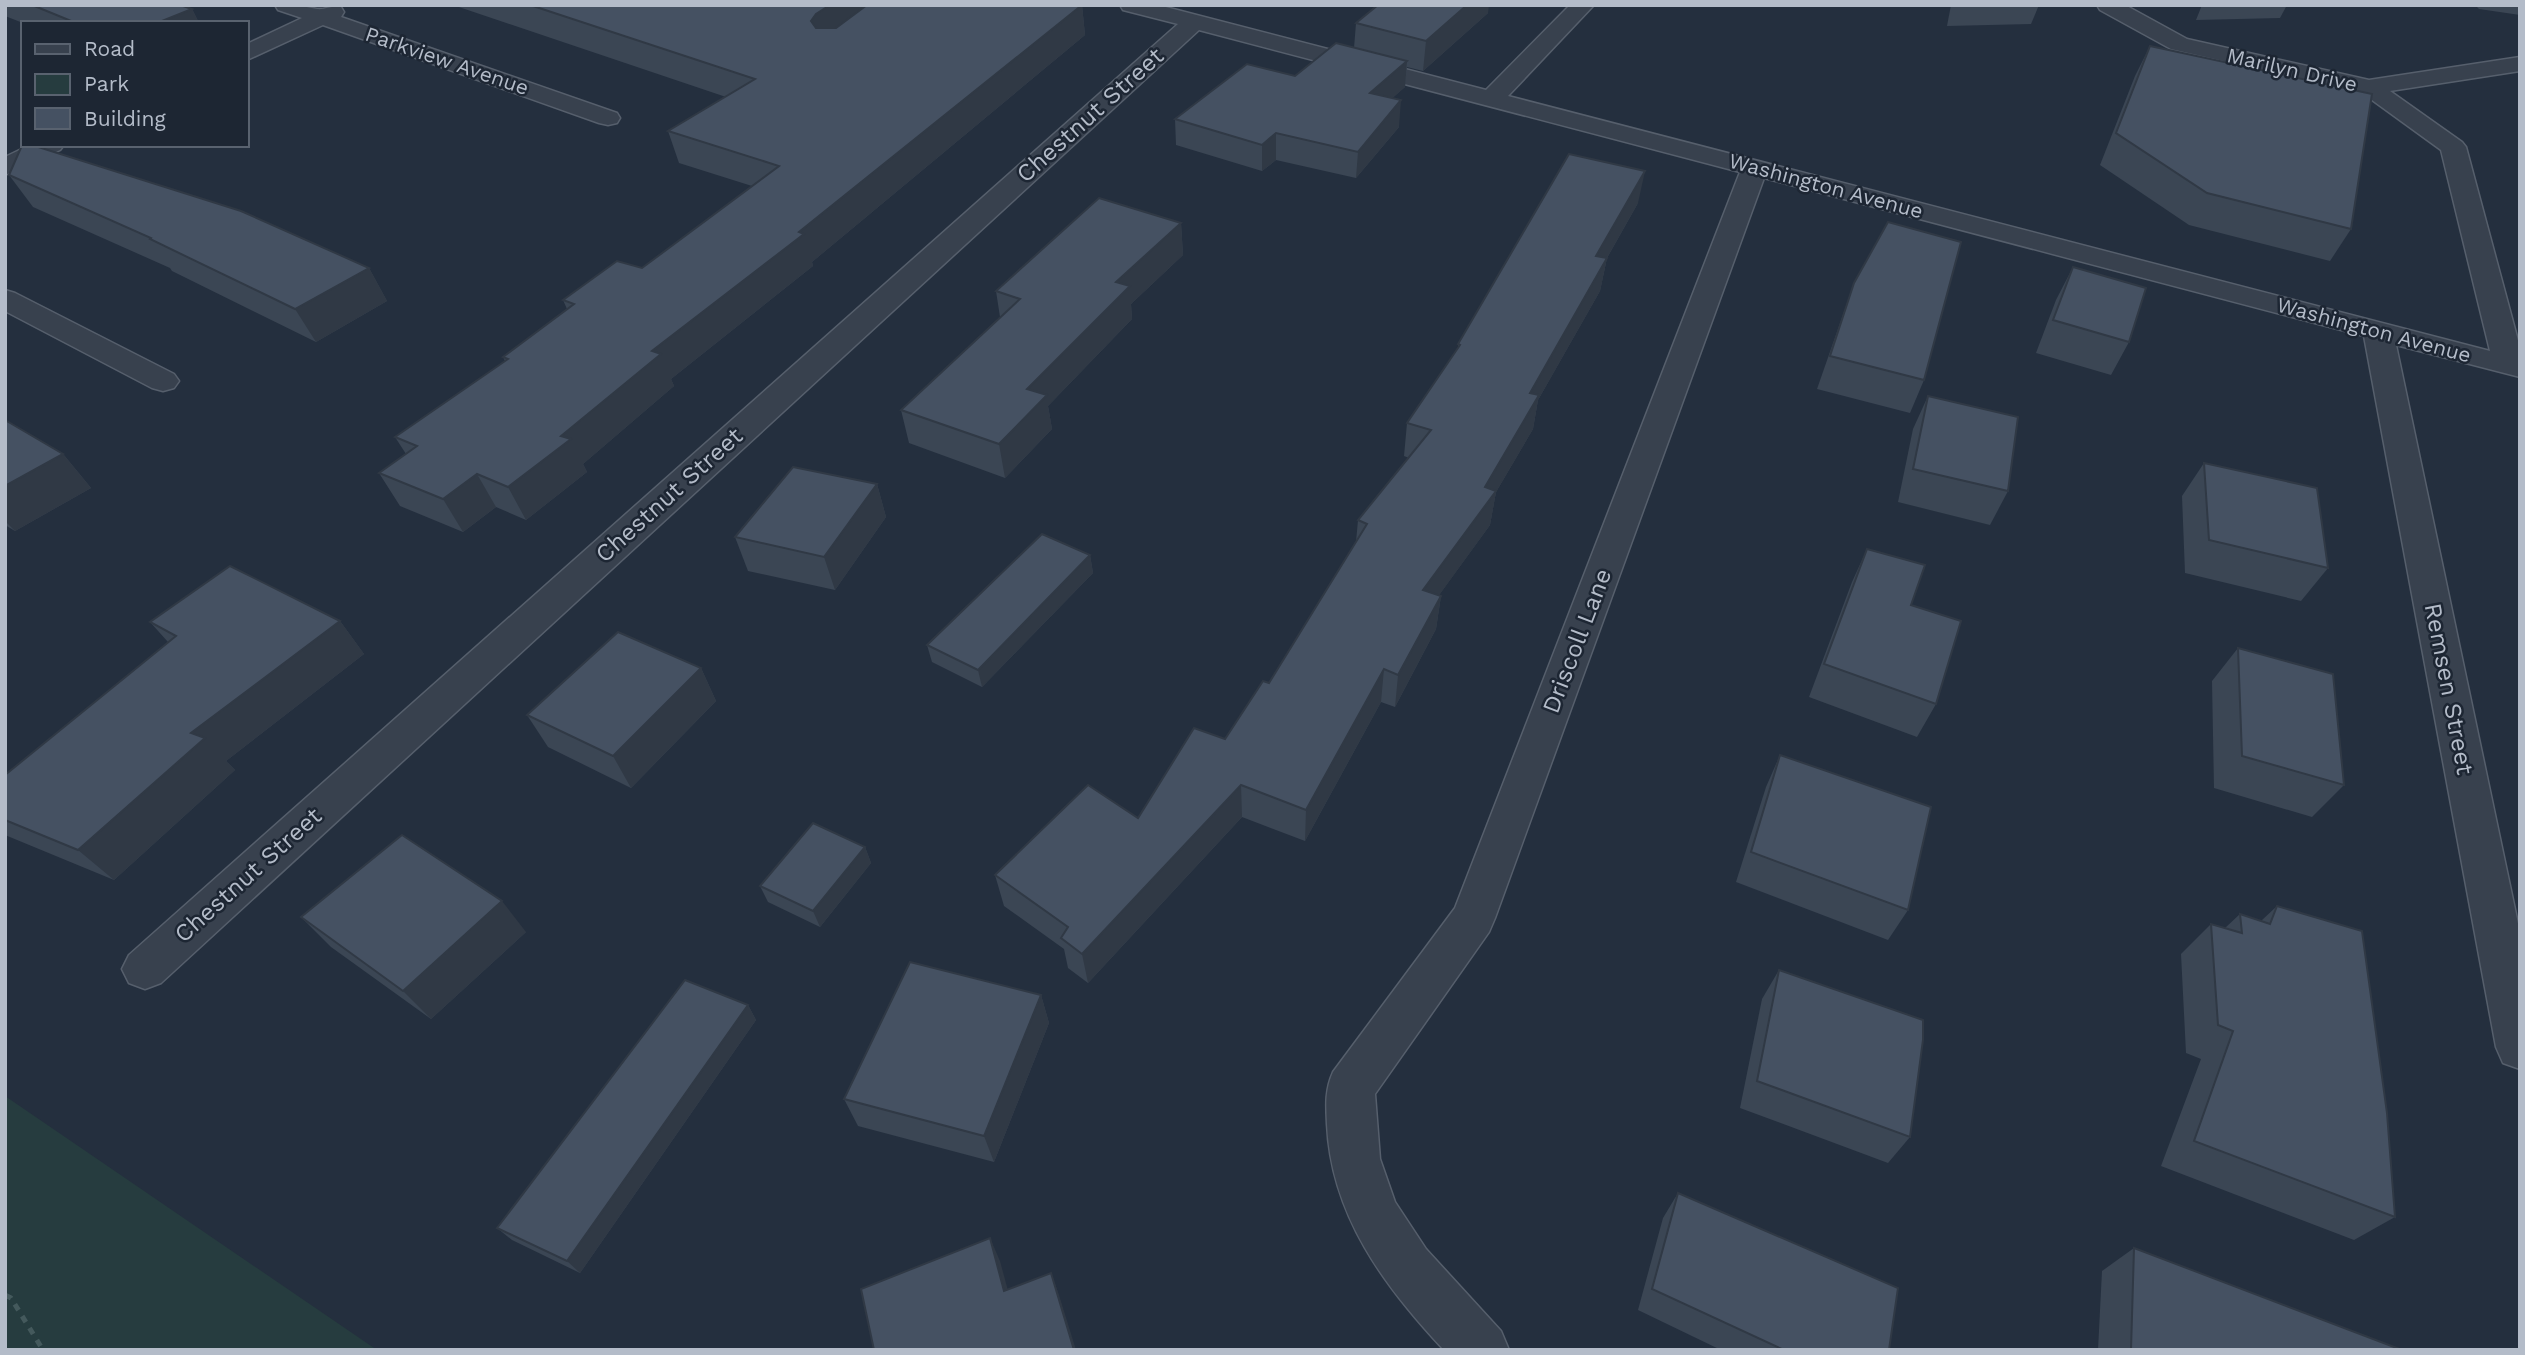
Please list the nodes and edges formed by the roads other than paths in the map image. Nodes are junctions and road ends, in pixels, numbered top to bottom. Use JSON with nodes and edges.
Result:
{"nodes":[{"id":1,"x":286,"y":5,"type":"edge"},
{"id":2,"x":347,"y":5,"type":"edge"},
{"id":3,"x":1131,"y":5,"type":"edge"},
{"id":4,"x":1583,"y":5,"type":"edge"},
{"id":5,"x":2108,"y":5,"type":"edge"},
{"id":6,"x":321,"y":18,"type":"junction"},
{"id":7,"x":1194,"y":22,"type":"junction"},
{"id":8,"x":248,"y":53,"type":"edge"},
{"id":9,"x":2520,"y":64,"type":"edge"},
{"id":10,"x":2370,"y":87,"type":"junction"},
{"id":11,"x":1492,"y":98,"type":"junction"},
{"id":12,"x":608,"y":118,"type":"dead end"},
{"id":13,"x":47,"y":147,"type":"edge"},
{"id":14,"x":5,"y":167,"type":"edge"},
{"id":15,"x":1755,"y":167,"type":"junction"},
{"id":16,"x":5,"y":299,"type":"edge"},
{"id":17,"x":2378,"y":331,"type":"junction"},
{"id":18,"x":2514,"y":367,"type":"edge"},
{"id":19,"x":163,"y":381,"type":"dead end"},
{"id":20,"x":145,"y":969,"type":"dead end"},
{"id":21,"x":2520,"y":1047,"type":"edge"},
{"id":22,"x":1482,"y":1350,"type":"edge"}],
"edges":[{"from":1,"to":6,"type":"street","name":"Parkview Avenue"},
{"from":2,"to":6,"type":"street"},
{"from":3,"to":7,"type":"street","name":"Washington Avenue"},
{"from":4,"to":11,"type":"street"},
{"from":5,"to":10,"type":"street","name":"Marilyn Drive"},
{"from":6,"to":8,"type":"street"},
{"from":6,"to":12,"type":"street","name":"Parkview Avenue"},
{"from":7,"to":11,"type":"street","name":"Washington Avenue"},
{"from":7,"to":20,"type":"street","name":"Chestnut Street"},
{"from":9,"to":10,"type":"street"},
{"from":10,"to":18,"type":"street","name":"Marilyn Drive"},
{"from":11,"to":15,"type":"street","name":"Washington Avenue"},
{"from":13,"to":14,"type":"street"},
{"from":15,"to":17,"type":"street","name":"Washington Avenue"},
{"from":15,"to":22,"type":"street","name":"Driscoll Lane"},
{"from":16,"to":19,"type":"street"},
{"from":17,"to":18,"type":"street","name":"Washington Avenue"},
{"from":17,"to":21,"type":"street","name":"Remsen Street"}]}
